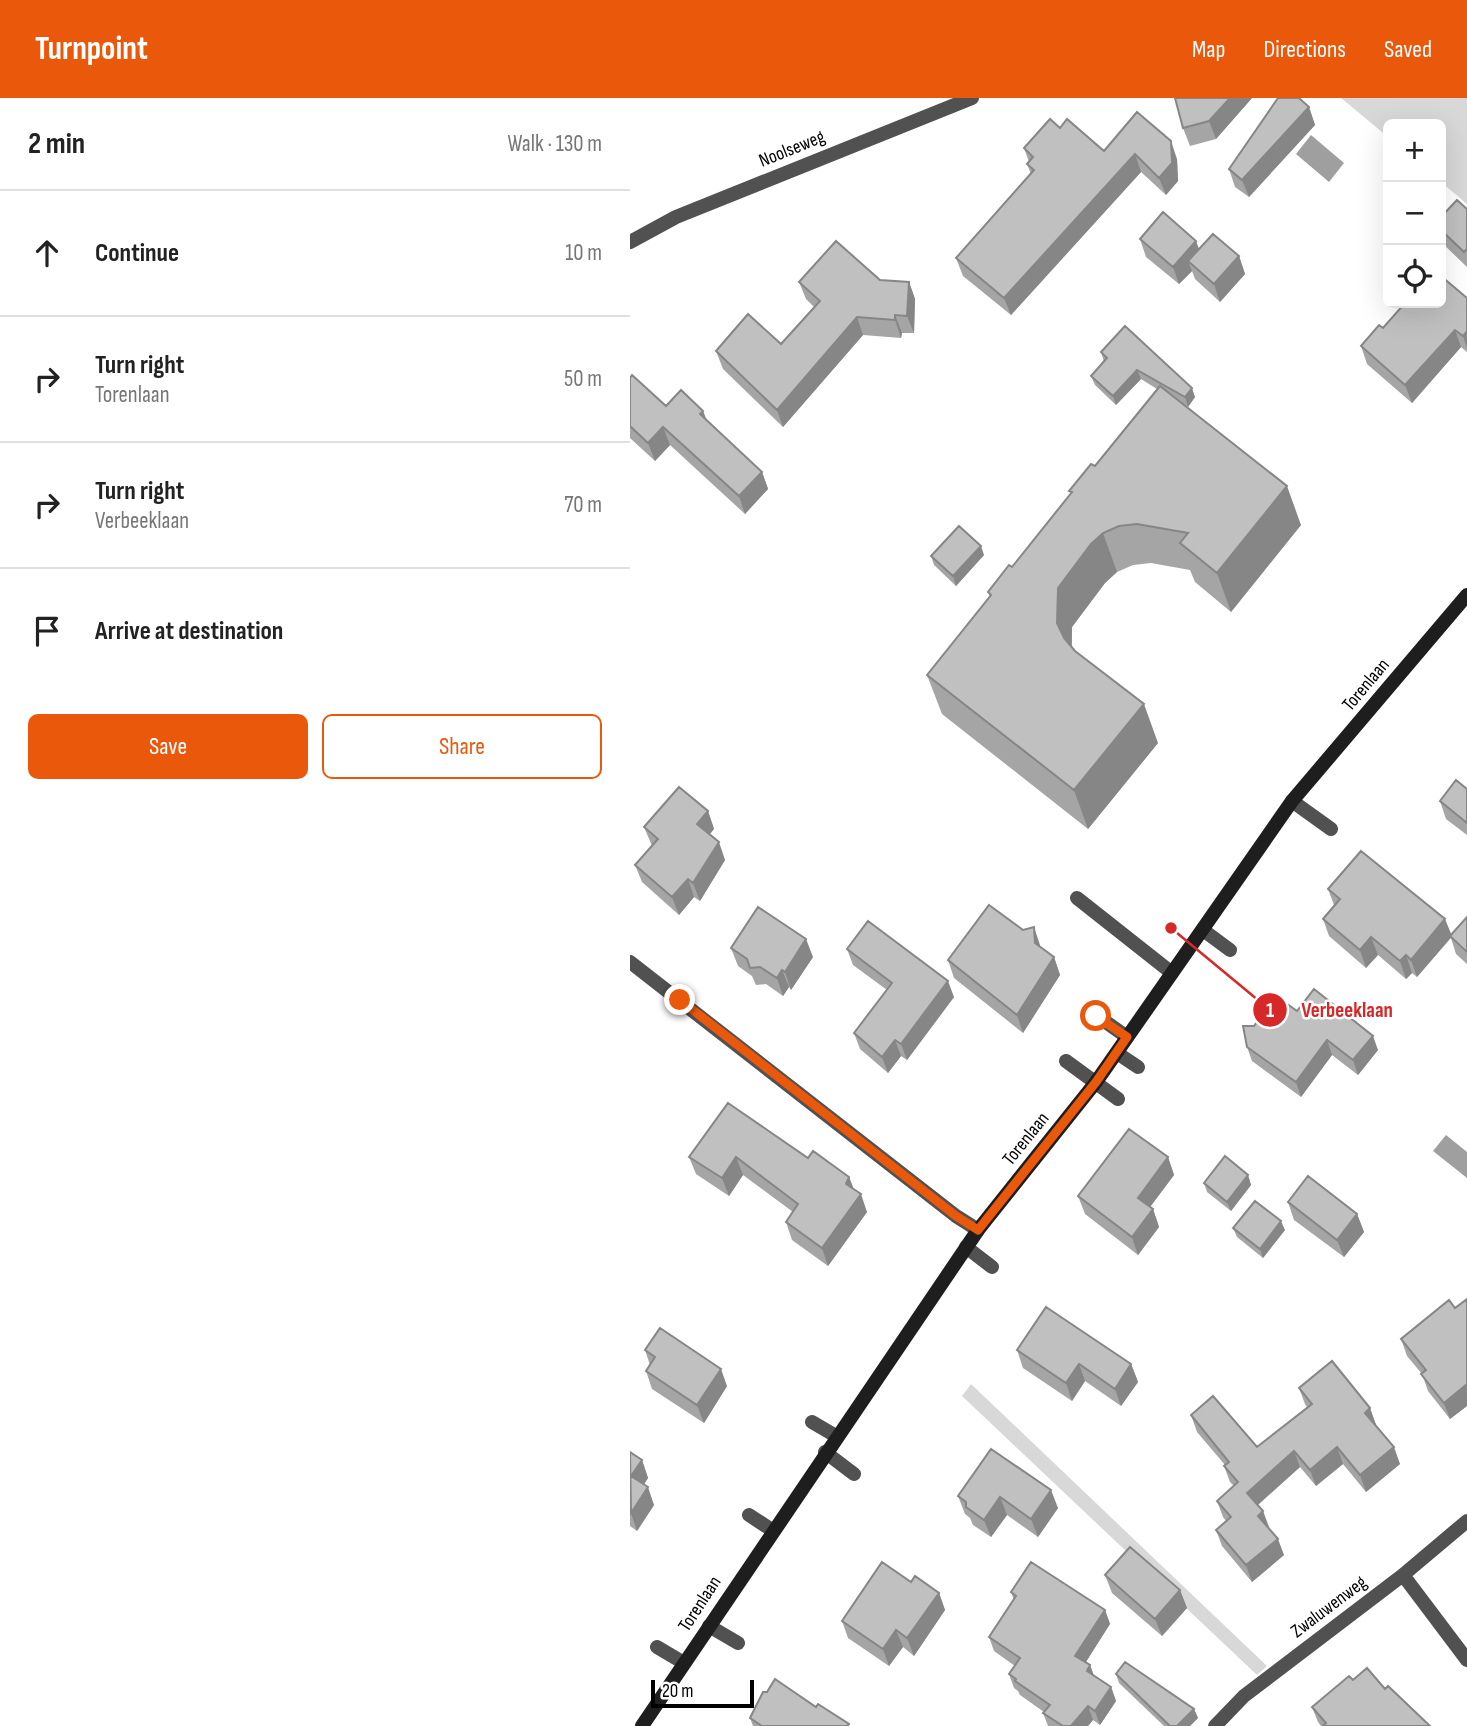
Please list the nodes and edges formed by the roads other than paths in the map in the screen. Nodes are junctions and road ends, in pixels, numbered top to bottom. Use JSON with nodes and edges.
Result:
{"nodes":[{"id":1,"x":972,"y":98,"type":"edge"},
{"id":2,"x":630,"y":243,"type":"edge"},
{"id":3,"x":1467,"y":595,"type":"edge"},
{"id":4,"x":1292,"y":801,"type":"junction"},
{"id":5,"x":1331,"y":829,"type":"dead end"},
{"id":6,"x":1077,"y":898,"type":"dead end"},
{"id":7,"x":1203,"y":930,"type":"junction"},
{"id":8,"x":1230,"y":950,"type":"dead end"},
{"id":9,"x":630,"y":962,"type":"edge"},
{"id":10,"x":1172,"y":973,"type":"junction"},
{"id":11,"x":1096,"y":1016,"type":"dead end"},
{"id":12,"x":1127,"y":1037,"type":"junction"},
{"id":13,"x":1117,"y":1053,"type":"junction"},
{"id":14,"x":1066,"y":1061,"type":"dead end"},
{"id":15,"x":1138,"y":1067,"type":"dead end"},
{"id":16,"x":1096,"y":1082,"type":"junction"},
{"id":17,"x":1118,"y":1099,"type":"dead end"},
{"id":18,"x":978,"y":1230,"type":"junction"},
{"id":19,"x":966,"y":1248,"type":"junction"},
{"id":20,"x":992,"y":1266,"type":"dead end"},
{"id":21,"x":812,"y":1422,"type":"dead end"},
{"id":22,"x":836,"y":1436,"type":"junction"},
{"id":23,"x":825,"y":1452,"type":"junction"},
{"id":24,"x":854,"y":1474,"type":"dead end"},
{"id":25,"x":748,"y":1515,"type":"dead end"},
{"id":26,"x":1467,"y":1521,"type":"edge"},
{"id":27,"x":772,"y":1530,"type":"junction"},
{"id":28,"x":1403,"y":1575,"type":"junction"},
{"id":29,"x":709,"y":1626,"type":"junction"},
{"id":30,"x":738,"y":1643,"type":"dead end"},
{"id":31,"x":657,"y":1647,"type":"dead end"},
{"id":32,"x":1467,"y":1660,"type":"edge"},
{"id":33,"x":684,"y":1663,"type":"junction"},
{"id":34,"x":642,"y":1726,"type":"edge"},
{"id":35,"x":1215,"y":1726,"type":"edge"}],
"edges":[{"from":1,"to":2,"type":"street","name":"Noolseweg"},
{"from":3,"to":4,"type":"main road","name":"Torenlaan"},
{"from":4,"to":5,"type":"street"},
{"from":4,"to":7,"type":"main road","name":"Torenlaan"},
{"from":6,"to":10,"type":"street"},
{"from":7,"to":8,"type":"street"},
{"from":7,"to":10,"type":"main road","name":"Torenlaan"},
{"from":9,"to":18,"type":"street"},
{"from":10,"to":12,"type":"main road","name":"Torenlaan"},
{"from":11,"to":12,"type":"street"},
{"from":12,"to":13,"type":"main road","name":"Torenlaan"},
{"from":13,"to":15,"type":"street"},
{"from":13,"to":16,"type":"main road","name":"Torenlaan"},
{"from":14,"to":16,"type":"street"},
{"from":16,"to":17,"type":"street"},
{"from":16,"to":18,"type":"main road","name":"Torenlaan"},
{"from":18,"to":19,"type":"main road","name":"Torenlaan"},
{"from":19,"to":20,"type":"street"},
{"from":19,"to":22,"type":"main road","name":"Torenlaan"},
{"from":21,"to":22,"type":"street"},
{"from":22,"to":23,"type":"main road","name":"Torenlaan"},
{"from":23,"to":24,"type":"street"},
{"from":23,"to":27,"type":"main road","name":"Torenlaan"},
{"from":25,"to":27,"type":"street"},
{"from":26,"to":28,"type":"street","name":"Zwaluwenweg"},
{"from":27,"to":29,"type":"main road","name":"Torenlaan"},
{"from":28,"to":32,"type":"street"},
{"from":28,"to":35,"type":"street","name":"Zwaluwenweg"},
{"from":29,"to":30,"type":"street"},
{"from":29,"to":33,"type":"main road","name":"Torenlaan"},
{"from":31,"to":33,"type":"street"},
{"from":33,"to":34,"type":"main road","name":"Torenlaan"}]}
